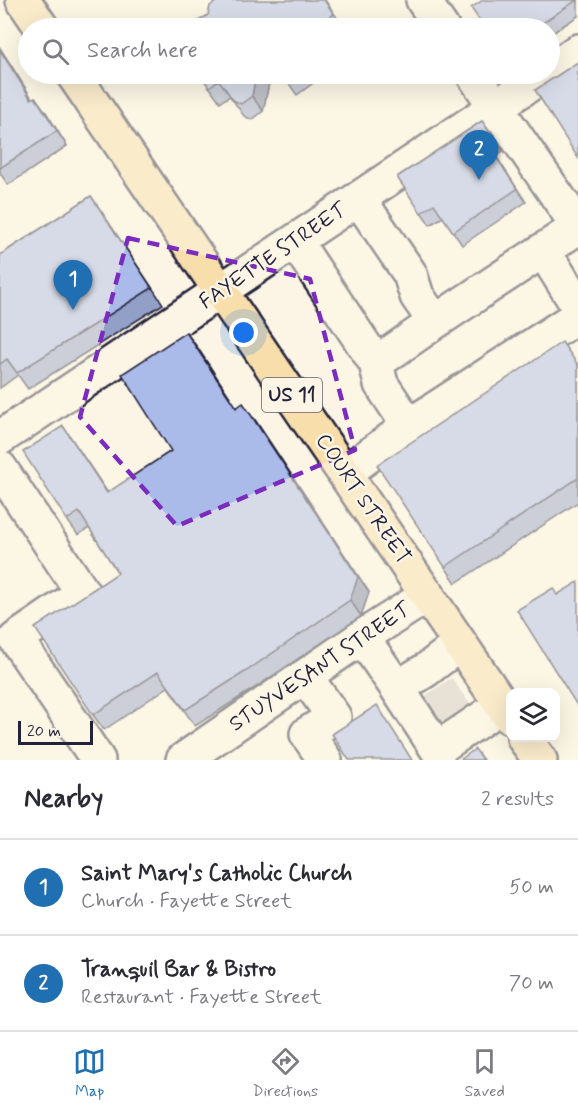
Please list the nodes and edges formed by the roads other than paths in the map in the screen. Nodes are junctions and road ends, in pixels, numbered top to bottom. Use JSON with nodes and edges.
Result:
{"nodes":[{"id":1,"x":23,"y":0,"type":"edge"},
{"id":2,"x":423,"y":0,"type":"edge"},
{"id":3,"x":35,"y":18,"type":"edge"},
{"id":4,"x":435,"y":18,"type":"edge"},
{"id":5,"x":578,"y":51,"type":"edge"},
{"id":6,"x":560,"y":63,"type":"edge"},
{"id":7,"x":80,"y":84,"type":"edge"},
{"id":8,"x":480,"y":84,"type":"edge"},
{"id":9,"x":531,"y":84,"type":"edge"},
{"id":10,"x":496,"y":108,"type":"junction"},
{"id":11,"x":359,"y":199,"type":"junction"},
{"id":12,"x":578,"y":226,"type":"edge"},
{"id":13,"x":295,"y":241,"type":"junction"},
{"id":14,"x":543,"y":250,"type":"junction"},
{"id":15,"x":221,"y":291,"type":"junction"},
{"id":16,"x":578,"y":306,"type":"edge"},
{"id":17,"x":578,"y":316,"type":"edge"},
{"id":18,"x":435,"y":322,"type":"junction"},
{"id":19,"x":376,"y":363,"type":"junction"},
{"id":20,"x":409,"y":426,"type":"junction"},
{"id":21,"x":0,"y":438,"type":"edge"},
{"id":22,"x":0,"y":468,"type":"edge"},
{"id":23,"x":345,"y":473,"type":"junction"},
{"id":24,"x":428,"y":595,"type":"junction"},
{"id":25,"x":362,"y":637,"type":"junction"},
{"id":26,"x":460,"y":644,"type":"junction"},
{"id":27,"x":305,"y":676,"type":"junction"},
{"id":28,"x":397,"y":688,"type":"junction"},
{"id":29,"x":506,"y":711,"type":"edge"},
{"id":30,"x":527,"y":742,"type":"edge"},
{"id":31,"x":98,"y":760,"type":"edge"},
{"id":32,"x":183,"y":760,"type":"edge"},
{"id":33,"x":325,"y":760,"type":"edge"},
{"id":34,"x":540,"y":760,"type":"edge"}],
"edges":[{"from":1,"to":3,"type":"main road"},
{"from":2,"to":4,"type":"street"},
{"from":5,"to":6,"type":"street"},
{"from":7,"to":15,"type":"main road","name":"COURT STREET","number":"US 11"},
{"from":8,"to":10,"type":"street"},
{"from":9,"to":10,"type":"street","name":"FAYETTE STREET"},
{"from":10,"to":11,"type":"street","name":"FAYETTE STREET"},
{"from":10,"to":12,"type":"street"},
{"from":11,"to":13,"type":"street","name":"FAYETTE STREET"},
{"from":11,"to":18,"type":"street"},
{"from":12,"to":14,"type":"street"},
{"from":13,"to":15,"type":"street","name":"FAYETTE STREET"},
{"from":13,"to":19,"type":"street"},
{"from":14,"to":16,"type":"street"},
{"from":14,"to":18,"type":"street"},
{"from":15,"to":21,"type":"street","name":"FAYETTE STREET"},
{"from":15,"to":23,"type":"main road","name":"COURT STREET","number":"US 11"},
{"from":17,"to":20,"type":"street"},
{"from":18,"to":19,"type":"street"},
{"from":19,"to":20,"type":"street"},
{"from":20,"to":23,"type":"street"},
{"from":22,"to":31,"type":"street"},
{"from":23,"to":24,"type":"main road","name":"COURT STREET","number":"US 11"},
{"from":24,"to":25,"type":"street","name":"STUYVESANT STREET"},
{"from":24,"to":26,"type":"main road","name":"COURT STREET","number":"US 11"},
{"from":25,"to":27,"type":"street","name":"STUYVESANT STREET"},
{"from":25,"to":28,"type":"street"},
{"from":26,"to":28,"type":"street"},
{"from":26,"to":29,"type":"main road","name":"COURT STREET","number":"US 11"},
{"from":27,"to":32,"type":"street","name":"STUYVESANT STREET"},
{"from":27,"to":33,"type":"street"},
{"from":28,"to":29,"type":"street"},
{"from":30,"to":34,"type":"main road"}]}
